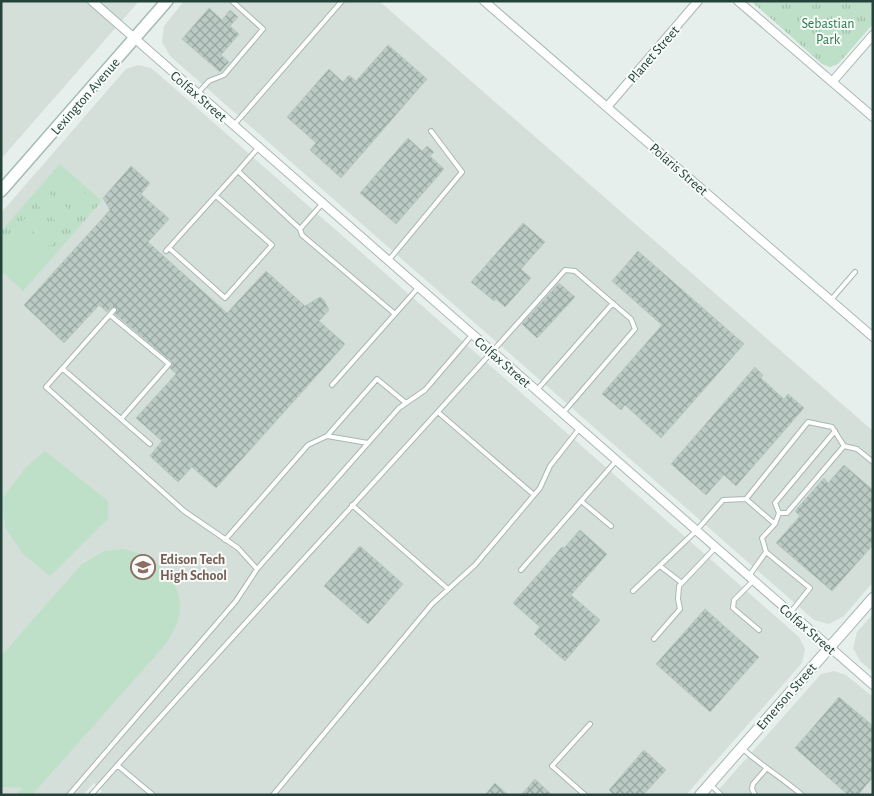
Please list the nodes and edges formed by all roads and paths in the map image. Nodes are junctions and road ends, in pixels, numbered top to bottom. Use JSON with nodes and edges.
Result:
{"nodes":[{"id":1,"x":92,"y":1,"type":"edge"},
{"id":2,"x":167,"y":1,"type":"edge"},
{"id":3,"x":232,"y":1,"type":"edge"},
{"id":4,"x":342,"y":1,"type":"edge"},
{"id":5,"x":484,"y":1,"type":"edge"},
{"id":6,"x":698,"y":1,"type":"edge"},
{"id":7,"x":738,"y":1,"type":"edge"},
{"id":8,"x":873,"y":36,"type":"edge"},
{"id":9,"x":134,"y":40,"type":"junction"},
{"id":10,"x":832,"y":82,"type":"junction"},
{"id":11,"x":197,"y":94,"type":"junction"},
{"id":12,"x":607,"y":107,"type":"junction"},
{"id":13,"x":873,"y":117,"type":"edge"},
{"id":14,"x":234,"y":126,"type":"junction"},
{"id":15,"x":431,"y":131,"type":"dead end"},
{"id":16,"x":258,"y":148,"type":"junction"},
{"id":17,"x":238,"y":171,"type":"junction"},
{"id":18,"x":1,"y":191,"type":"edge"},
{"id":19,"x":216,"y":196,"type":"junction"},
{"id":20,"x":322,"y":204,"type":"junction"},
{"id":21,"x":300,"y":229,"type":"junction"},
{"id":22,"x":388,"y":261,"type":"junction"},
{"id":23,"x":856,"y":272,"type":"dead end"},
{"id":24,"x":418,"y":288,"type":"junction"},
{"id":25,"x":830,"y":301,"type":"junction"},
{"id":26,"x":613,"y":303,"type":"junction"},
{"id":27,"x":114,"y":310,"type":"dead end"},
{"id":28,"x":395,"y":314,"type":"junction"},
{"id":29,"x":110,"y":315,"type":"junction"},
{"id":30,"x":472,"y":335,"type":"junction"},
{"id":31,"x":873,"y":337,"type":"edge"},
{"id":32,"x":492,"y":353,"type":"junction"},
{"id":33,"x":63,"y":368,"type":"junction"},
{"id":34,"x":332,"y":384,"type":"dead end"},
{"id":35,"x":536,"y":391,"type":"junction"},
{"id":36,"x":406,"y":404,"type":"junction"},
{"id":37,"x":439,"y":413,"type":"junction"},
{"id":38,"x":562,"y":414,"type":"junction"},
{"id":39,"x":121,"y":419,"type":"junction"},
{"id":40,"x":579,"y":428,"type":"junction"},
{"id":41,"x":835,"y":431,"type":"junction"},
{"id":42,"x":327,"y":436,"type":"junction"},
{"id":43,"x":368,"y":443,"type":"junction"},
{"id":44,"x":150,"y":444,"type":"dead end"},
{"id":45,"x":844,"y":446,"type":"junction"},
{"id":46,"x":616,"y":461,"type":"junction"},
{"id":47,"x":873,"y":462,"type":"edge"},
{"id":48,"x":534,"y":495,"type":"junction"},
{"id":49,"x":746,"y":499,"type":"junction"},
{"id":50,"x":581,"y":502,"type":"junction"},
{"id":51,"x":352,"y":505,"type":"junction"},
{"id":52,"x":780,"y":513,"type":"junction"},
{"id":53,"x":775,"y":524,"type":"junction"},
{"id":54,"x":610,"y":526,"type":"dead end"},
{"id":55,"x":696,"y":531,"type":"junction"},
{"id":56,"x":226,"y":540,"type":"junction"},
{"id":57,"x":715,"y":548,"type":"junction"},
{"id":58,"x":766,"y":552,"type":"junction"},
{"id":59,"x":660,"y":566,"type":"junction"},
{"id":60,"x":257,"y":569,"type":"junction"},
{"id":61,"x":521,"y":570,"type":"dead end"},
{"id":62,"x":751,"y":579,"type":"junction"},
{"id":63,"x":682,"y":583,"type":"junction"},
{"id":64,"x":448,"y":589,"type":"junction"},
{"id":65,"x":633,"y":591,"type":"dead end"},
{"id":66,"x":873,"y":598,"type":"edge"},
{"id":67,"x":790,"y":613,"type":"junction"},
{"id":68,"x":759,"y":630,"type":"dead end"},
{"id":69,"x":654,"y":639,"type":"dead end"},
{"id":70,"x":829,"y":648,"type":"junction"},
{"id":71,"x":873,"y":685,"type":"edge"},
{"id":72,"x":590,"y":724,"type":"dead end"},
{"id":73,"x":741,"y":748,"type":"junction"},
{"id":74,"x":117,"y":765,"type":"junction"},
{"id":75,"x":766,"y":769,"type":"junction"},
{"id":76,"x":709,"y":784,"type":"junction"},
{"id":77,"x":69,"y":795,"type":"edge"},
{"id":78,"x":91,"y":795,"type":"edge"},
{"id":79,"x":153,"y":795,"type":"edge"},
{"id":80,"x":273,"y":795,"type":"edge"},
{"id":81,"x":585,"y":795,"type":"edge"},
{"id":82,"x":700,"y":795,"type":"edge"},
{"id":83,"x":721,"y":795,"type":"edge"},
{"id":84,"x":755,"y":795,"type":"edge"},
{"id":85,"x":802,"y":795,"type":"edge"}],
"edges":[{"from":1,"to":9,"type":"street","name":"Colfax Street"},
{"from":2,"to":9,"type":"main road","name":"Lexington Avenue"},
{"from":3,"to":11,"type":"lane"},
{"from":4,"to":14,"type":"lane"},
{"from":5,"to":12,"type":"street","name":"Polaris Street"},
{"from":6,"to":12,"type":"street","name":"Planet Street"},
{"from":7,"to":10,"type":"street"},
{"from":8,"to":10,"type":"street"},
{"from":9,"to":11,"type":"street","name":"Colfax Street"},
{"from":9,"to":18,"type":"main road","name":"Lexington Avenue"},
{"from":10,"to":13,"type":"street"},
{"from":11,"to":14,"type":"street","name":"Colfax Street"},
{"from":12,"to":25,"type":"street","name":"Polaris Street"},
{"from":14,"to":16,"type":"street","name":"Colfax Street"},
{"from":15,"to":22,"type":"lane"},
{"from":16,"to":17,"type":"lane"},
{"from":16,"to":20,"type":"street","name":"Colfax Street"},
{"from":17,"to":19,"type":"lane"},
{"from":17,"to":21,"type":"lane"},
{"from":19,"to":19,"type":"lane"},
{"from":20,"to":21,"type":"lane"},
{"from":20,"to":22,"type":"street","name":"Colfax Street"},
{"from":21,"to":28,"type":"lane"},
{"from":22,"to":24,"type":"street","name":"Colfax Street"},
{"from":23,"to":25,"type":"lane"},
{"from":24,"to":28,"type":"lane"},
{"from":24,"to":30,"type":"street","name":"Colfax Street"},
{"from":25,"to":31,"type":"street","name":"Polaris Street"},
{"from":26,"to":32,"type":"lane"},
{"from":26,"to":35,"type":"lane"},
{"from":26,"to":38,"type":"lane"},
{"from":27,"to":29,"type":"lane"},
{"from":28,"to":34,"type":"lane"},
{"from":29,"to":33,"type":"lane"},
{"from":29,"to":39,"type":"lane"},
{"from":30,"to":32,"type":"street","name":"Colfax Street"},
{"from":30,"to":36,"type":"lane"},
{"from":32,"to":35,"type":"street","name":"Colfax Street"},
{"from":32,"to":37,"type":"lane"},
{"from":33,"to":39,"type":"lane"},
{"from":33,"to":56,"type":"lane"},
{"from":35,"to":38,"type":"street","name":"Colfax Street"},
{"from":36,"to":42,"type":"lane"},
{"from":36,"to":43,"type":"lane"},
{"from":37,"to":48,"type":"lane"},
{"from":37,"to":51,"type":"lane"},
{"from":38,"to":40,"type":"street","name":"Colfax Street"},
{"from":39,"to":44,"type":"lane"},
{"from":40,"to":46,"type":"street","name":"Colfax Street"},
{"from":40,"to":48,"type":"lane"},
{"from":41,"to":45,"type":"lane"},
{"from":41,"to":49,"type":"lane"},
{"from":41,"to":52,"type":"lane"},
{"from":42,"to":43,"type":"lane"},
{"from":42,"to":56,"type":"lane"},
{"from":43,"to":60,"type":"lane"},
{"from":45,"to":47,"type":"lane"},
{"from":45,"to":52,"type":"lane"},
{"from":46,"to":50,"type":"lane"},
{"from":46,"to":55,"type":"street","name":"Colfax Street"},
{"from":48,"to":64,"type":"lane"},
{"from":49,"to":53,"type":"lane"},
{"from":49,"to":55,"type":"lane"},
{"from":50,"to":54,"type":"lane"},
{"from":50,"to":61,"type":"lane"},
{"from":51,"to":64,"type":"lane"},
{"from":51,"to":74,"type":"lane"},
{"from":52,"to":53,"type":"lane"},
{"from":53,"to":58,"type":"lane"},
{"from":55,"to":57,"type":"street","name":"Colfax Street"},
{"from":55,"to":59,"type":"lane"},
{"from":56,"to":60,"type":"lane"},
{"from":57,"to":62,"type":"street","name":"Colfax Street"},
{"from":57,"to":63,"type":"lane"},
{"from":58,"to":62,"type":"lane"},
{"from":58,"to":67,"type":"lane"},
{"from":59,"to":63,"type":"lane"},
{"from":59,"to":65,"type":"lane"},
{"from":60,"to":77,"type":"lane"},
{"from":62,"to":67,"type":"street","name":"Colfax Street"},
{"from":62,"to":68,"type":"lane"},
{"from":63,"to":69,"type":"lane"},
{"from":64,"to":80,"type":"lane"},
{"from":66,"to":70,"type":"street","name":"Emerson Street"},
{"from":67,"to":70,"type":"street","name":"Colfax Street"},
{"from":70,"to":71,"type":"street","name":"Colfax Street"},
{"from":70,"to":73,"type":"street","name":"Emerson Street"},
{"from":72,"to":81,"type":"lane"},
{"from":73,"to":75,"type":"lane"},
{"from":73,"to":76,"type":"street","name":"Emerson Street"},
{"from":74,"to":78,"type":"lane"},
{"from":74,"to":79,"type":"lane"},
{"from":75,"to":84,"type":"lane"},
{"from":75,"to":85,"type":"lane"},
{"from":76,"to":82,"type":"street","name":"Emerson Street"},
{"from":76,"to":83,"type":"lane"}]}
